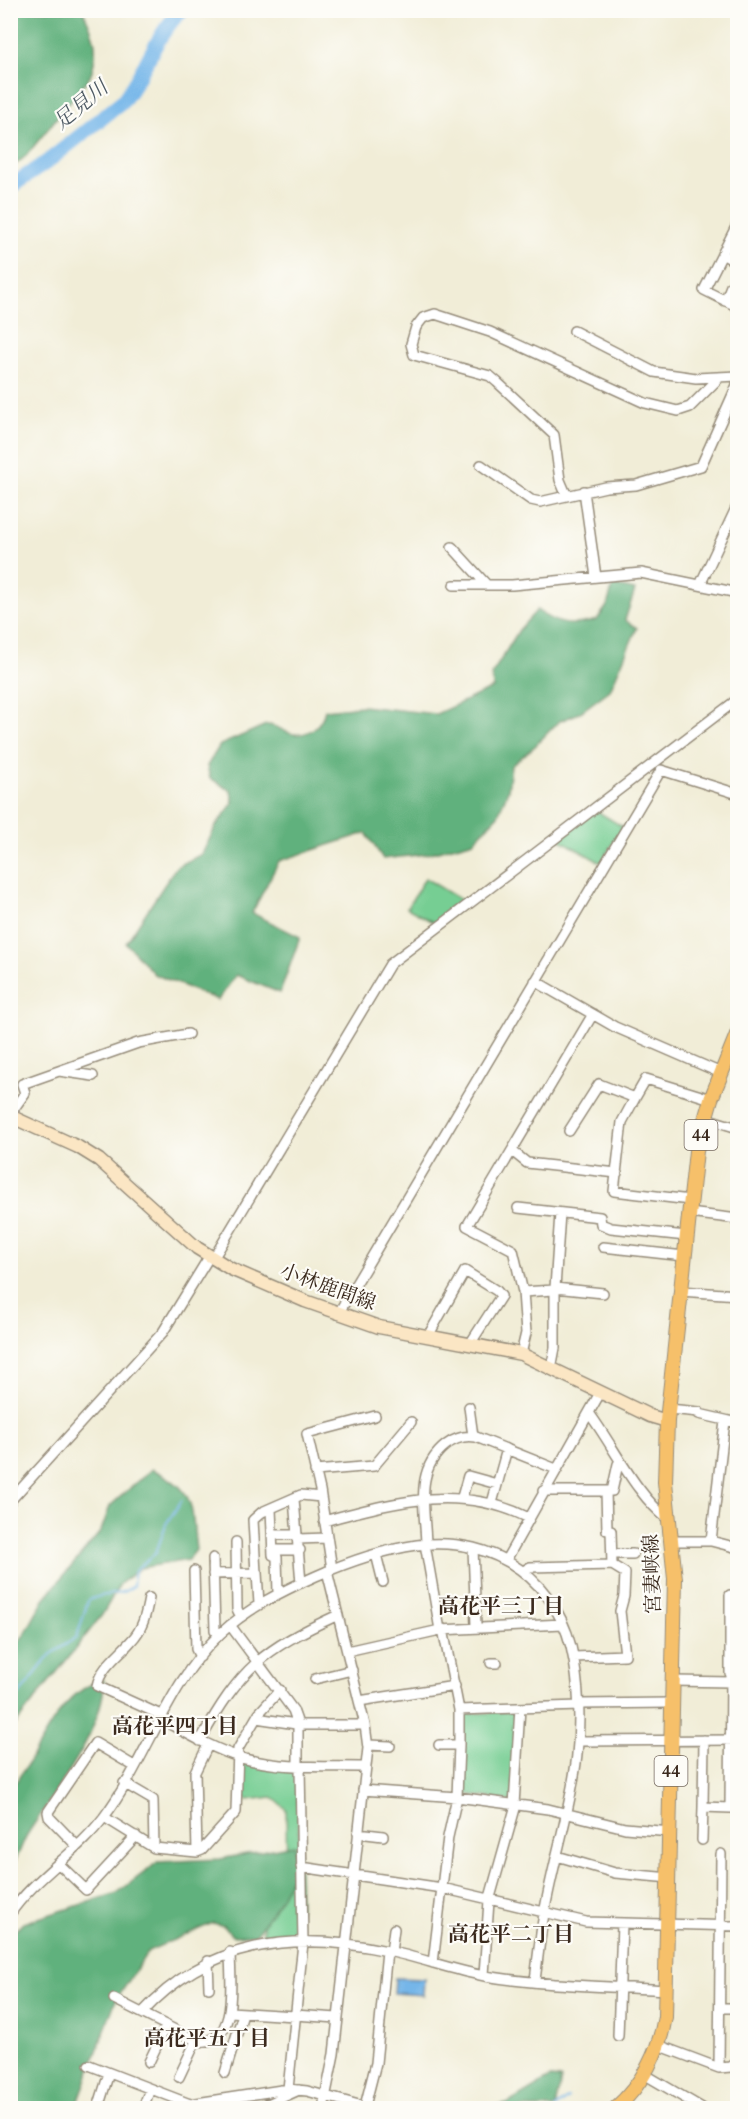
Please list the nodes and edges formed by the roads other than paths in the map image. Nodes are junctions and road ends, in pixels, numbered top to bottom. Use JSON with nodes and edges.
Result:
{"nodes":[{"id":1,"x":737,"y":224,"type":"edge"},
{"id":2,"x":722,"y":254,"type":"junction"},
{"id":3,"x":738,"y":263,"type":"edge"},
{"id":4,"x":731,"y":286,"type":"dead end"},
{"id":5,"x":725,"y":301,"type":"junction"},
{"id":6,"x":738,"y":307,"type":"edge"},
{"id":7,"x":574,"y":331,"type":"dead end"},
{"id":8,"x":738,"y":376,"type":"edge"},
{"id":9,"x":720,"y":377,"type":"junction"},
{"id":10,"x":738,"y":383,"type":"edge"},
{"id":11,"x":481,"y":465,"type":"dead end"},
{"id":12,"x":584,"y":491,"type":"junction"},
{"id":13,"x":566,"y":494,"type":"junction"},
{"id":14,"x":738,"y":504,"type":"edge"},
{"id":15,"x":452,"y":547,"type":"dead end"},
{"id":16,"x":596,"y":577,"type":"junction"},
{"id":17,"x":486,"y":584,"type":"junction"},
{"id":18,"x":454,"y":585,"type":"dead end"},
{"id":19,"x":700,"y":585,"type":"junction"},
{"id":20,"x":738,"y":593,"type":"edge"},
{"id":21,"x":738,"y":699,"type":"edge"},
{"id":22,"x":649,"y":766,"type":"junction"},
{"id":23,"x":661,"y":770,"type":"junction"},
{"id":24,"x":738,"y":794,"type":"edge"},
{"id":25,"x":535,"y":981,"type":"junction"},
{"id":26,"x":592,"y":1014,"type":"junction"},
{"id":27,"x":738,"y":1032,"type":"edge"},
{"id":28,"x":188,"y":1034,"type":"dead end"},
{"id":29,"x":59,"y":1071,"type":"junction"},
{"id":30,"x":721,"y":1072,"type":"junction"},
{"id":31,"x":93,"y":1076,"type":"dead end"},
{"id":32,"x":635,"y":1098,"type":"junction"},
{"id":33,"x":711,"y":1099,"type":"junction"},
{"id":34,"x":10,"y":1115,"type":"edge"},
{"id":35,"x":705,"y":1118,"type":"junction"},
{"id":36,"x":738,"y":1128,"type":"edge"},
{"id":37,"x":569,"y":1131,"type":"dead end"},
{"id":38,"x":512,"y":1150,"type":"junction"},
{"id":39,"x":617,"y":1173,"type":"junction"},
{"id":40,"x":690,"y":1206,"type":"junction"},
{"id":41,"x":518,"y":1208,"type":"dead end"},
{"id":42,"x":560,"y":1213,"type":"junction"},
{"id":43,"x":738,"y":1219,"type":"edge"},
{"id":44,"x":686,"y":1236,"type":"junction"},
{"id":45,"x":603,"y":1247,"type":"dead end"},
{"id":46,"x":684,"y":1256,"type":"junction"},
{"id":47,"x":211,"y":1258,"type":"junction"},
{"id":48,"x":554,"y":1289,"type":"junction"},
{"id":49,"x":680,"y":1291,"type":"junction"},
{"id":50,"x":523,"y":1292,"type":"junction"},
{"id":51,"x":603,"y":1293,"type":"dead end"},
{"id":52,"x":738,"y":1295,"type":"edge"},
{"id":53,"x":338,"y":1314,"type":"junction"},
{"id":54,"x":428,"y":1336,"type":"junction"},
{"id":55,"x":470,"y":1344,"type":"junction"},
{"id":56,"x":521,"y":1354,"type":"junction"},
{"id":57,"x":551,"y":1369,"type":"junction"},
{"id":58,"x":600,"y":1393,"type":"junction"},
{"id":59,"x":469,"y":1407,"type":"dead end"},
{"id":60,"x":589,"y":1413,"type":"junction"},
{"id":61,"x":668,"y":1415,"type":"junction"},
{"id":62,"x":375,"y":1416,"type":"dead end"},
{"id":63,"x":725,"y":1421,"type":"junction"},
{"id":64,"x":411,"y":1422,"type":"dead end"},
{"id":65,"x":738,"y":1423,"type":"edge"},
{"id":66,"x":472,"y":1436,"type":"junction"},
{"id":67,"x":507,"y":1449,"type":"junction"},
{"id":68,"x":618,"y":1464,"type":"dead end"},
{"id":69,"x":556,"y":1469,"type":"junction"},
{"id":70,"x":315,"y":1471,"type":"junction"},
{"id":71,"x":497,"y":1484,"type":"junction"},
{"id":72,"x":543,"y":1491,"type":"junction"},
{"id":73,"x":606,"y":1491,"type":"junction"},
{"id":74,"x":321,"y":1497,"type":"junction"},
{"id":75,"x":462,"y":1497,"type":"junction"},
{"id":76,"x":424,"y":1498,"type":"junction"},
{"id":77,"x":294,"y":1499,"type":"junction"},
{"id":78,"x":10,"y":1501,"type":"edge"},
{"id":79,"x":492,"y":1503,"type":"junction"},
{"id":80,"x":271,"y":1509,"type":"junction"},
{"id":81,"x":529,"y":1518,"type":"junction"},
{"id":82,"x":669,"y":1520,"type":"junction"},
{"id":83,"x":324,"y":1521,"type":"junction"},
{"id":84,"x":272,"y":1535,"type":"junction"},
{"id":85,"x":297,"y":1537,"type":"junction"},
{"id":86,"x":327,"y":1538,"type":"junction"},
{"id":87,"x":673,"y":1541,"type":"junction"},
{"id":88,"x":711,"y":1541,"type":"junction"},
{"id":89,"x":236,"y":1542,"type":"dead end"},
{"id":90,"x":426,"y":1544,"type":"junction"},
{"id":91,"x":473,"y":1548,"type":"junction"},
{"id":92,"x":738,"y":1548,"type":"edge"},
{"id":93,"x":300,"y":1550,"type":"junction"},
{"id":94,"x":273,"y":1552,"type":"junction"},
{"id":95,"x":376,"y":1554,"type":"junction"},
{"id":96,"x":612,"y":1554,"type":"junction"},
{"id":97,"x":633,"y":1554,"type":"dead end"},
{"id":98,"x":256,"y":1555,"type":"junction"},
{"id":99,"x":213,"y":1558,"type":"dead end"},
{"id":100,"x":506,"y":1560,"type":"junction"},
{"id":101,"x":612,"y":1565,"type":"junction"},
{"id":102,"x":329,"y":1570,"type":"junction"},
{"id":103,"x":525,"y":1570,"type":"junction"},
{"id":104,"x":194,"y":1571,"type":"dead end"},
{"id":105,"x":256,"y":1573,"type":"junction"},
{"id":106,"x":213,"y":1574,"type":"junction"},
{"id":107,"x":236,"y":1574,"type":"junction"},
{"id":108,"x":383,"y":1582,"type":"dead end"},
{"id":109,"x":301,"y":1583,"type":"junction"},
{"id":110,"x":278,"y":1593,"type":"junction"},
{"id":111,"x":738,"y":1596,"type":"edge"},
{"id":112,"x":148,"y":1598,"type":"dead end"},
{"id":113,"x":214,"y":1600,"type":"junction"},
{"id":114,"x":195,"y":1601,"type":"junction"},
{"id":115,"x":259,"y":1604,"type":"junction"},
{"id":116,"x":338,"y":1615,"type":"junction"},
{"id":117,"x":241,"y":1617,"type":"junction"},
{"id":118,"x":562,"y":1624,"type":"junction"},
{"id":119,"x":230,"y":1626,"type":"junction"},
{"id":120,"x":476,"y":1626,"type":"junction"},
{"id":121,"x":442,"y":1629,"type":"junction"},
{"id":122,"x":734,"y":1631,"type":"edge"},
{"id":123,"x":219,"y":1635,"type":"junction"},
{"id":124,"x":347,"y":1651,"type":"junction"},
{"id":125,"x":200,"y":1657,"type":"junction"},
{"id":126,"x":574,"y":1657,"type":"junction"},
{"id":127,"x":257,"y":1660,"type":"junction"},
{"id":128,"x":352,"y":1670,"type":"junction"},
{"id":129,"x":733,"y":1677,"type":"edge"},
{"id":130,"x":315,"y":1679,"type":"dead end"},
{"id":131,"x":673,"y":1681,"type":"junction"},
{"id":132,"x":455,"y":1686,"type":"junction"},
{"id":133,"x":280,"y":1690,"type":"junction"},
{"id":134,"x":359,"y":1701,"type":"junction"},
{"id":135,"x":672,"y":1703,"type":"junction"},
{"id":136,"x":580,"y":1705,"type":"junction"},
{"id":137,"x":520,"y":1708,"type":"junction"},
{"id":138,"x":459,"y":1710,"type":"junction"},
{"id":139,"x":734,"y":1714,"type":"edge"},
{"id":140,"x":162,"y":1718,"type":"junction"},
{"id":141,"x":256,"y":1718,"type":"junction"},
{"id":142,"x":298,"y":1724,"type":"junction"},
{"id":143,"x":365,"y":1725,"type":"junction"},
{"id":144,"x":672,"y":1740,"type":"junction"},
{"id":145,"x":704,"y":1740,"type":"junction"},
{"id":146,"x":734,"y":1740,"type":"edge"},
{"id":147,"x":580,"y":1741,"type":"junction"},
{"id":148,"x":204,"y":1743,"type":"junction"},
{"id":149,"x":368,"y":1745,"type":"junction"},
{"id":150,"x":439,"y":1745,"type":"dead end"},
{"id":151,"x":459,"y":1745,"type":"junction"},
{"id":152,"x":390,"y":1746,"type":"dead end"},
{"id":153,"x":237,"y":1756,"type":"junction"},
{"id":154,"x":134,"y":1766,"type":"junction"},
{"id":155,"x":299,"y":1766,"type":"junction"},
{"id":156,"x":366,"y":1767,"type":"junction"},
{"id":157,"x":734,"y":1767,"type":"edge"},
{"id":158,"x":124,"y":1783,"type":"junction"},
{"id":159,"x":363,"y":1790,"type":"junction"},
{"id":160,"x":457,"y":1797,"type":"junction"},
{"id":161,"x":515,"y":1805,"type":"junction"},
{"id":162,"x":703,"y":1807,"type":"junction"},
{"id":163,"x":734,"y":1808,"type":"edge"},
{"id":164,"x":567,"y":1813,"type":"junction"},
{"id":165,"x":104,"y":1817,"type":"junction"},
{"id":166,"x":670,"y":1832,"type":"junction"},
{"id":167,"x":358,"y":1833,"type":"junction"},
{"id":168,"x":136,"y":1836,"type":"junction"},
{"id":169,"x":383,"y":1836,"type":"dead end"},
{"id":170,"x":702,"y":1840,"type":"dead end"},
{"id":171,"x":77,"y":1846,"type":"junction"},
{"id":172,"x":154,"y":1848,"type":"junction"},
{"id":173,"x":197,"y":1852,"type":"junction"},
{"id":174,"x":721,"y":1854,"type":"dead end"},
{"id":175,"x":557,"y":1856,"type":"junction"},
{"id":176,"x":59,"y":1864,"type":"junction"},
{"id":177,"x":301,"y":1867,"type":"junction"},
{"id":178,"x":354,"y":1875,"type":"junction"},
{"id":179,"x":670,"y":1878,"type":"junction"},
{"id":180,"x":442,"y":1888,"type":"junction"},
{"id":181,"x":489,"y":1901,"type":"junction"},
{"id":182,"x":10,"y":1914,"type":"edge"},
{"id":183,"x":544,"y":1914,"type":"junction"},
{"id":184,"x":622,"y":1924,"type":"junction"},
{"id":185,"x":669,"y":1925,"type":"junction"},
{"id":186,"x":721,"y":1926,"type":"junction"},
{"id":187,"x":738,"y":1926,"type":"edge"},
{"id":188,"x":394,"y":1929,"type":"dead end"},
{"id":189,"x":303,"y":1943,"type":"junction"},
{"id":190,"x":346,"y":1944,"type":"junction"},
{"id":191,"x":389,"y":1951,"type":"junction"},
{"id":192,"x":230,"y":1952,"type":"junction"},
{"id":193,"x":208,"y":1961,"type":"junction"},
{"id":194,"x":433,"y":1963,"type":"junction"},
{"id":195,"x":484,"y":1975,"type":"junction"},
{"id":196,"x":535,"y":1980,"type":"junction"},
{"id":197,"x":621,"y":1987,"type":"junction"},
{"id":198,"x":209,"y":1988,"type":"dead end"},
{"id":199,"x":667,"y":1990,"type":"junction"},
{"id":200,"x":114,"y":1999,"type":"dead end"},
{"id":201,"x":720,"y":2008,"type":"junction"},
{"id":202,"x":738,"y":2008,"type":"edge"},
{"id":203,"x":230,"y":2012,"type":"junction"},
{"id":204,"x":142,"y":2013,"type":"junction"},
{"id":205,"x":243,"y":2013,"type":"junction"},
{"id":206,"x":295,"y":2015,"type":"junction"},
{"id":207,"x":337,"y":2018,"type":"junction"},
{"id":208,"x":166,"y":2026,"type":"junction"},
{"id":209,"x":618,"y":2036,"type":"dead end"},
{"id":210,"x":196,"y":2041,"type":"junction"},
{"id":211,"x":658,"y":2045,"type":"junction"},
{"id":212,"x":738,"y":2061,"type":"edge"},
{"id":213,"x":149,"y":2062,"type":"dead end"},
{"id":214,"x":89,"y":2065,"type":"dead end"},
{"id":215,"x":719,"y":2068,"type":"junction"},
{"id":216,"x":109,"y":2073,"type":"junction"},
{"id":217,"x":225,"y":2073,"type":"dead end"},
{"id":218,"x":644,"y":2074,"type":"junction"},
{"id":219,"x":179,"y":2077,"type":"dead end"},
{"id":220,"x":150,"y":2089,"type":"junction"},
{"id":221,"x":288,"y":2089,"type":"junction"},
{"id":222,"x":298,"y":2090,"type":"junction"},
{"id":223,"x":327,"y":2096,"type":"junction"},
{"id":224,"x":190,"y":2106,"type":"edge"},
{"id":225,"x":368,"y":2107,"type":"edge"},
{"id":226,"x":618,"y":2108,"type":"edge"},
{"id":227,"x":98,"y":2109,"type":"edge"},
{"id":228,"x":143,"y":2109,"type":"edge"},
{"id":229,"x":259,"y":2109,"type":"edge"},
{"id":230,"x":323,"y":2109,"type":"edge"},
{"id":231,"x":702,"y":2109,"type":"edge"}],
"edges":[{"from":1,"to":2,"type":"street"},
{"from":2,"to":3,"type":"street"},
{"from":2,"to":5,"type":"street"},
{"from":4,"to":5,"type":"street"},
{"from":5,"to":6,"type":"street"},
{"from":7,"to":9,"type":"street"},
{"from":8,"to":9,"type":"street"},
{"from":9,"to":13,"type":"street"},
{"from":10,"to":12,"type":"street"},
{"from":11,"to":13,"type":"street"},
{"from":12,"to":13,"type":"street"},
{"from":12,"to":16,"type":"street"},
{"from":14,"to":19,"type":"street"},
{"from":15,"to":17,"type":"street"},
{"from":16,"to":17,"type":"street"},
{"from":16,"to":19,"type":"street"},
{"from":17,"to":18,"type":"street"},
{"from":19,"to":20,"type":"street"},
{"from":21,"to":22,"type":"street"},
{"from":22,"to":23,"type":"street"},
{"from":22,"to":47,"type":"street"},
{"from":23,"to":24,"type":"street"},
{"from":23,"to":25,"type":"street"},
{"from":25,"to":26,"type":"street"},
{"from":25,"to":53,"type":"street"},
{"from":26,"to":30,"type":"street"},
{"from":26,"to":38,"type":"street"},
{"from":27,"to":30,"type":"main road","name":"宮妻峡線","number":"44"},
{"from":28,"to":29,"type":"street"},
{"from":29,"to":31,"type":"street"},
{"from":29,"to":34,"type":"street"},
{"from":30,"to":33,"type":"main road","name":"宮妻峡線","number":"44"},
{"from":32,"to":33,"type":"street"},
{"from":32,"to":37,"type":"street"},
{"from":32,"to":39,"type":"street"},
{"from":33,"to":35,"type":"main road","name":"宮妻峡線","number":"44"},
{"from":34,"to":47,"type":"main road","name":"小林鹿間線"},
{"from":35,"to":36,"type":"street"},
{"from":35,"to":40,"type":"main road","name":"宮妻峡線","number":"44"},
{"from":38,"to":39,"type":"street"},
{"from":38,"to":50,"type":"street"},
{"from":39,"to":40,"type":"street"},
{"from":40,"to":43,"type":"street"},
{"from":40,"to":44,"type":"main road","name":"宮妻峡線","number":"44"},
{"from":41,"to":42,"type":"street"},
{"from":42,"to":44,"type":"street"},
{"from":42,"to":48,"type":"street"},
{"from":44,"to":46,"type":"main road","name":"宮妻峡線","number":"44"},
{"from":45,"to":46,"type":"street"},
{"from":46,"to":49,"type":"main road","name":"宮妻峡線","number":"44"},
{"from":47,"to":53,"type":"main road","name":"小林鹿間線"},
{"from":47,"to":78,"type":"street"},
{"from":48,"to":50,"type":"street"},
{"from":48,"to":51,"type":"street"},
{"from":48,"to":57,"type":"street"},
{"from":49,"to":52,"type":"street"},
{"from":49,"to":61,"type":"main road","name":"宮妻峡線","number":"44"},
{"from":50,"to":56,"type":"street"},
{"from":53,"to":54,"type":"main road","name":"小林鹿間線"},
{"from":54,"to":55,"type":"main road","name":"小林鹿間線"},
{"from":54,"to":55,"type":"street"},
{"from":55,"to":56,"type":"main road","name":"小林鹿間線"},
{"from":56,"to":57,"type":"main road","name":"小林鹿間線"},
{"from":57,"to":58,"type":"main road","name":"小林鹿間線"},
{"from":58,"to":60,"type":"street"},
{"from":58,"to":61,"type":"main road","name":"小林鹿間線"},
{"from":59,"to":66,"type":"street"},
{"from":60,"to":69,"type":"street"},
{"from":60,"to":82,"type":"street"},
{"from":61,"to":63,"type":"street"},
{"from":61,"to":82,"type":"main road","name":"宮妻峡線","number":"44"},
{"from":62,"to":70,"type":"street"},
{"from":63,"to":65,"type":"street"},
{"from":63,"to":88,"type":"street"},
{"from":64,"to":70,"type":"street"},
{"from":66,"to":67,"type":"street"},
{"from":66,"to":76,"type":"street"},
{"from":67,"to":69,"type":"street"},
{"from":67,"to":71,"type":"street"},
{"from":68,"to":73,"type":"street"},
{"from":69,"to":72,"type":"street"},
{"from":70,"to":74,"type":"street"},
{"from":71,"to":75,"type":"street"},
{"from":71,"to":79,"type":"street"},
{"from":72,"to":73,"type":"street"},
{"from":72,"to":81,"type":"street"},
{"from":73,"to":96,"type":"street"},
{"from":74,"to":77,"type":"street"},
{"from":74,"to":83,"type":"street"},
{"from":75,"to":76,"type":"street"},
{"from":75,"to":79,"type":"street"},
{"from":76,"to":83,"type":"street"},
{"from":76,"to":90,"type":"street"},
{"from":77,"to":80,"type":"street"},
{"from":77,"to":85,"type":"street"},
{"from":79,"to":81,"type":"street"},
{"from":80,"to":84,"type":"street"},
{"from":80,"to":98,"type":"street"},
{"from":81,"to":100,"type":"street"},
{"from":82,"to":87,"type":"main road","name":"宮妻峡線","number":"44"},
{"from":83,"to":86,"type":"street"},
{"from":84,"to":85,"type":"street"},
{"from":84,"to":94,"type":"street"},
{"from":85,"to":86,"type":"street"},
{"from":85,"to":93,"type":"street"},
{"from":86,"to":102,"type":"street"},
{"from":87,"to":88,"type":"street"},
{"from":87,"to":131,"type":"main road","name":"宮妻峡線","number":"44"},
{"from":88,"to":92,"type":"street"},
{"from":89,"to":107,"type":"street"},
{"from":90,"to":91,"type":"street"},
{"from":90,"to":95,"type":"street"},
{"from":90,"to":121,"type":"street"},
{"from":91,"to":100,"type":"street"},
{"from":91,"to":120,"type":"street"},
{"from":93,"to":94,"type":"street"},
{"from":93,"to":109,"type":"street"},
{"from":94,"to":98,"type":"street"},
{"from":94,"to":110,"type":"street"},
{"from":95,"to":102,"type":"street"},
{"from":95,"to":108,"type":"street"},
{"from":96,"to":97,"type":"street"},
{"from":96,"to":101,"type":"street"},
{"from":98,"to":105,"type":"street"},
{"from":99,"to":106,"type":"street"},
{"from":100,"to":103,"type":"street"},
{"from":101,"to":103,"type":"street"},
{"from":101,"to":126,"type":"street"},
{"from":102,"to":109,"type":"street"},
{"from":102,"to":116,"type":"street"},
{"from":103,"to":118,"type":"street"},
{"from":104,"to":114,"type":"street"},
{"from":105,"to":107,"type":"street"},
{"from":105,"to":115,"type":"street"},
{"from":106,"to":107,"type":"street"},
{"from":106,"to":113,"type":"street"},
{"from":107,"to":117,"type":"street"},
{"from":109,"to":110,"type":"street"},
{"from":110,"to":115,"type":"street"},
{"from":111,"to":122,"type":"street"},
{"from":112,"to":140,"type":"street"},
{"from":113,"to":114,"type":"street"},
{"from":113,"to":123,"type":"street"},
{"from":114,"to":125,"type":"street"},
{"from":115,"to":117,"type":"street"},
{"from":116,"to":124,"type":"street"},
{"from":116,"to":127,"type":"street"},
{"from":117,"to":119,"type":"street"},
{"from":118,"to":120,"type":"street"},
{"from":118,"to":126,"type":"street"},
{"from":119,"to":123,"type":"street"},
{"from":119,"to":127,"type":"street"},
{"from":120,"to":121,"type":"street"},
{"from":121,"to":124,"type":"street"},
{"from":121,"to":132,"type":"street"},
{"from":122,"to":129,"type":"street"},
{"from":123,"to":125,"type":"street"},
{"from":124,"to":128,"type":"street"},
{"from":125,"to":140,"type":"street"},
{"from":126,"to":136,"type":"street"},
{"from":127,"to":133,"type":"street"},
{"from":127,"to":148,"type":"street"},
{"from":128,"to":130,"type":"street"},
{"from":128,"to":134,"type":"street"},
{"from":129,"to":131,"type":"street"},
{"from":129,"to":139,"type":"street"},
{"from":131,"to":135,"type":"main road","name":"宮妻峡線","number":"44"},
{"from":132,"to":134,"type":"street"},
{"from":132,"to":138,"type":"street"},
{"from":133,"to":141,"type":"street"},
{"from":133,"to":142,"type":"street"},
{"from":134,"to":143,"type":"street"},
{"from":135,"to":136,"type":"street"},
{"from":135,"to":144,"type":"main road","name":"宮妻峡線","number":"44"},
{"from":136,"to":137,"type":"street"},
{"from":136,"to":147,"type":"street"},
{"from":137,"to":138,"type":"street"},
{"from":137,"to":161,"type":"street"},
{"from":138,"to":151,"type":"street"},
{"from":139,"to":146,"type":"street"},
{"from":140,"to":148,"type":"street"},
{"from":140,"to":154,"type":"street"},
{"from":141,"to":142,"type":"street"},
{"from":141,"to":153,"type":"street"},
{"from":142,"to":143,"type":"street"},
{"from":142,"to":155,"type":"street"},
{"from":143,"to":149,"type":"street"},
{"from":144,"to":145,"type":"street"},
{"from":144,"to":147,"type":"street"},
{"from":144,"to":166,"type":"main road","name":"宮妻峡線","number":"44"},
{"from":145,"to":146,"type":"street"},
{"from":145,"to":162,"type":"street"},
{"from":146,"to":157,"type":"street"},
{"from":147,"to":164,"type":"street"},
{"from":148,"to":153,"type":"street"},
{"from":148,"to":173,"type":"street"},
{"from":149,"to":152,"type":"street"},
{"from":149,"to":156,"type":"street"},
{"from":150,"to":151,"type":"street"},
{"from":151,"to":160,"type":"street"},
{"from":153,"to":155,"type":"street"},
{"from":153,"to":173,"type":"street"},
{"from":154,"to":158,"type":"street"},
{"from":154,"to":171,"type":"street"},
{"from":155,"to":156,"type":"street"},
{"from":155,"to":177,"type":"street"},
{"from":156,"to":159,"type":"street"},
{"from":157,"to":163,"type":"street"},
{"from":158,"to":165,"type":"street"},
{"from":158,"to":172,"type":"street"},
{"from":159,"to":160,"type":"street"},
{"from":159,"to":167,"type":"street"},
{"from":160,"to":161,"type":"street"},
{"from":160,"to":180,"type":"street"},
{"from":161,"to":164,"type":"street"},
{"from":161,"to":181,"type":"street"},
{"from":162,"to":163,"type":"street"},
{"from":162,"to":170,"type":"street"},
{"from":164,"to":166,"type":"street"},
{"from":164,"to":175,"type":"street"},
{"from":165,"to":168,"type":"street"},
{"from":165,"to":171,"type":"street"},
{"from":166,"to":179,"type":"main road","name":"宮妻峡線","number":"44"},
{"from":167,"to":169,"type":"street"},
{"from":167,"to":178,"type":"street"},
{"from":168,"to":172,"type":"street"},
{"from":168,"to":176,"type":"street"},
{"from":171,"to":176,"type":"street"},
{"from":172,"to":173,"type":"street"},
{"from":174,"to":186,"type":"street"},
{"from":175,"to":179,"type":"street"},
{"from":175,"to":183,"type":"street"},
{"from":176,"to":182,"type":"street"},
{"from":177,"to":178,"type":"street"},
{"from":177,"to":189,"type":"street"},
{"from":178,"to":180,"type":"street"},
{"from":178,"to":190,"type":"street"},
{"from":179,"to":185,"type":"main road","name":"宮妻峡線","number":"44"},
{"from":180,"to":181,"type":"street"},
{"from":180,"to":194,"type":"street"},
{"from":181,"to":183,"type":"street"},
{"from":181,"to":195,"type":"street"},
{"from":183,"to":184,"type":"street"},
{"from":183,"to":196,"type":"street"},
{"from":184,"to":185,"type":"street"},
{"from":184,"to":197,"type":"street"},
{"from":185,"to":186,"type":"street"},
{"from":185,"to":199,"type":"main road","name":"宮妻峡線","number":"44"},
{"from":186,"to":187,"type":"street"},
{"from":186,"to":201,"type":"street"},
{"from":188,"to":191,"type":"street"},
{"from":189,"to":190,"type":"street"},
{"from":189,"to":192,"type":"street"},
{"from":189,"to":206,"type":"street"},
{"from":190,"to":191,"type":"street"},
{"from":190,"to":207,"type":"street"},
{"from":191,"to":194,"type":"street"},
{"from":191,"to":225,"type":"street"},
{"from":192,"to":193,"type":"street"},
{"from":192,"to":203,"type":"street"},
{"from":193,"to":198,"type":"street"},
{"from":193,"to":204,"type":"street"},
{"from":194,"to":195,"type":"street"},
{"from":195,"to":196,"type":"street"},
{"from":196,"to":197,"type":"street"},
{"from":197,"to":199,"type":"street"},
{"from":197,"to":209,"type":"street"},
{"from":199,"to":211,"type":"main road","name":"宮妻峡線","number":"44"},
{"from":200,"to":204,"type":"street"},
{"from":201,"to":202,"type":"street"},
{"from":201,"to":215,"type":"street"},
{"from":203,"to":205,"type":"street"},
{"from":203,"to":210,"type":"street"},
{"from":204,"to":208,"type":"street"},
{"from":205,"to":206,"type":"street"},
{"from":205,"to":217,"type":"street"},
{"from":206,"to":207,"type":"street"},
{"from":206,"to":221,"type":"street"},
{"from":207,"to":223,"type":"street"},
{"from":208,"to":210,"type":"street"},
{"from":208,"to":213,"type":"street"},
{"from":210,"to":219,"type":"street"},
{"from":211,"to":215,"type":"street"},
{"from":211,"to":218,"type":"main road","name":"宮妻峡線","number":"44"},
{"from":212,"to":215,"type":"street"},
{"from":214,"to":216,"type":"street"},
{"from":216,"to":220,"type":"street"},
{"from":216,"to":227,"type":"street"},
{"from":218,"to":226,"type":"main road","name":"宮妻峡線","number":"44"},
{"from":218,"to":231,"type":"street"},
{"from":220,"to":224,"type":"street"},
{"from":220,"to":228,"type":"street"},
{"from":221,"to":222,"type":"street"},
{"from":221,"to":224,"type":"street"},
{"from":222,"to":223,"type":"street"},
{"from":222,"to":229,"type":"street"},
{"from":223,"to":225,"type":"street"},
{"from":223,"to":230,"type":"street"}]}
